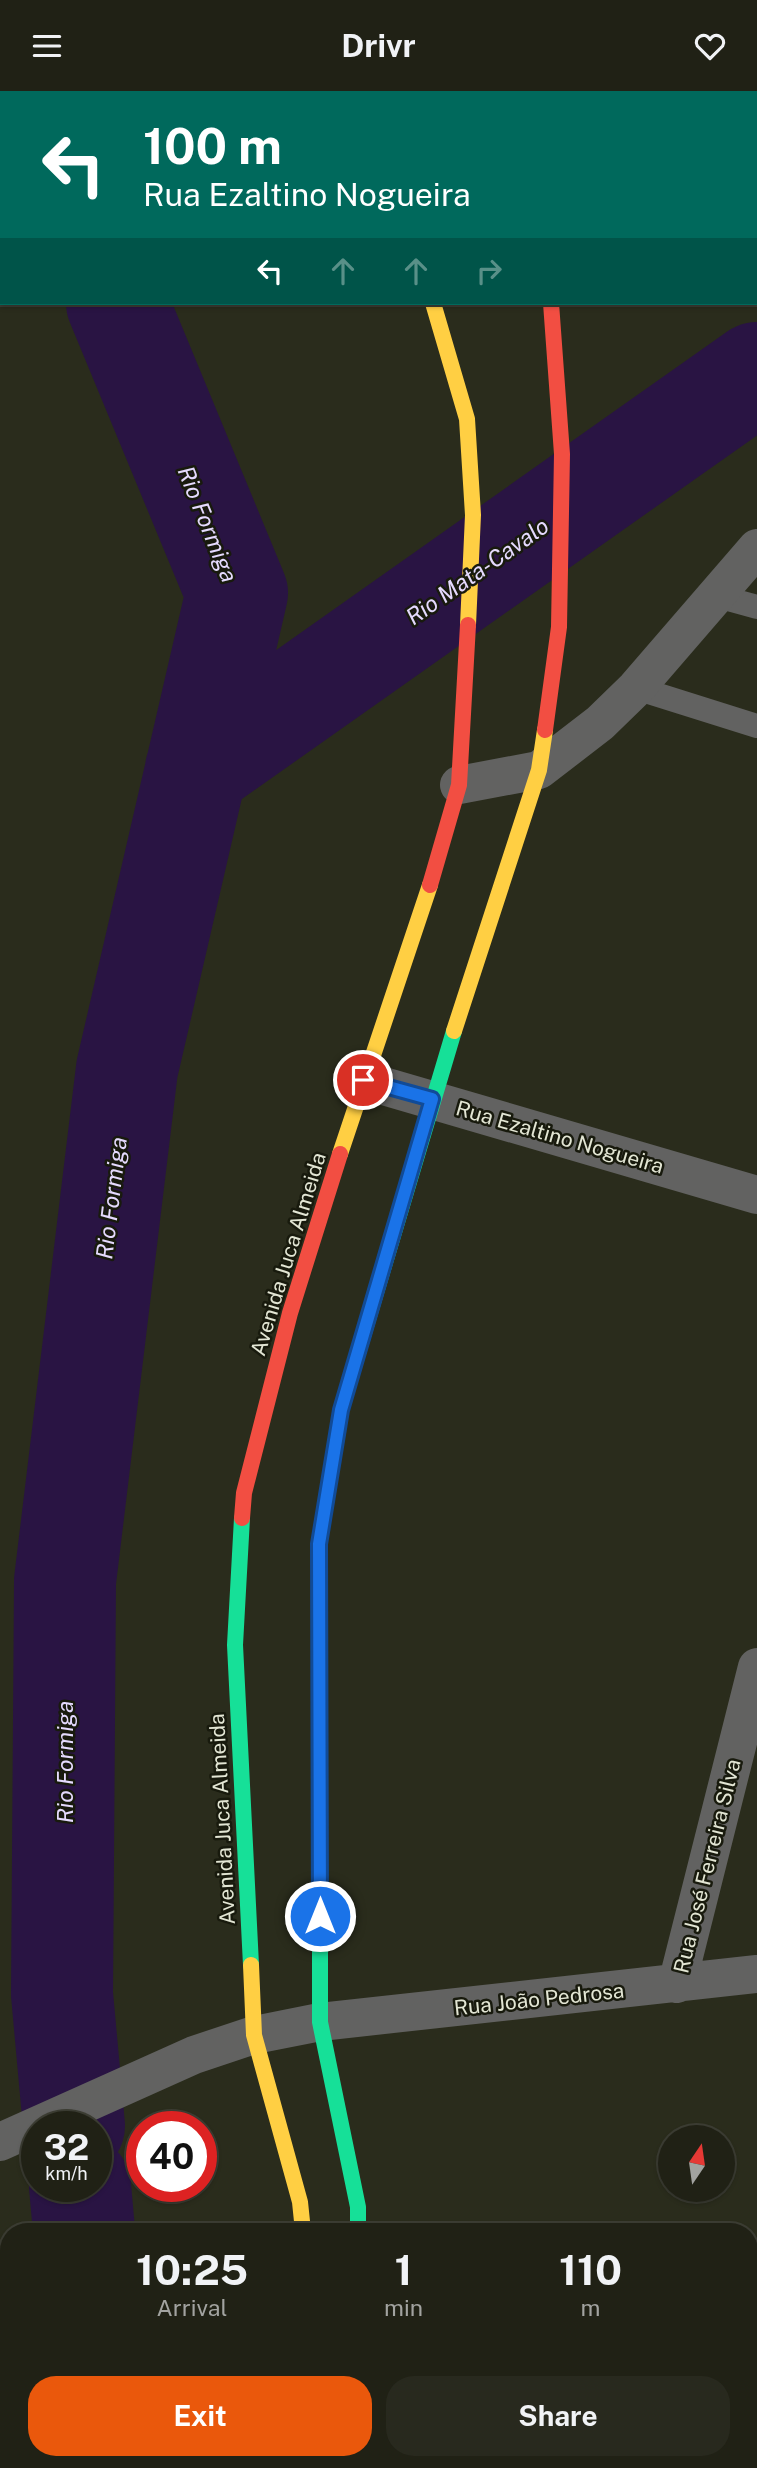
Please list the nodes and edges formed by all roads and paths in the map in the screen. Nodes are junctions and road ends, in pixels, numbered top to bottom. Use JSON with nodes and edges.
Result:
{"nodes":[{"id":1,"x":434,"y":305,"type":"edge"},
{"id":2,"x":551,"y":305,"type":"edge"},
{"id":3,"x":757,"y":548,"type":"edge"},
{"id":4,"x":717,"y":596,"type":"junction"},
{"id":5,"x":757,"y":607,"type":"edge"},
{"id":6,"x":636,"y":688,"type":"junction"},
{"id":7,"x":757,"y":726,"type":"edge"},
{"id":8,"x":461,"y":767,"type":"junction"},
{"id":9,"x":539,"y":770,"type":"junction"},
{"id":10,"x":363,"y":1080,"type":"junction"},
{"id":11,"x":432,"y":1099,"type":"junction"},
{"id":12,"x":757,"y":1195,"type":"edge"},
{"id":13,"x":757,"y":1667,"type":"edge"},
{"id":14,"x":757,"y":1974,"type":"edge"},
{"id":15,"x":677,"y":1984,"type":"junction"},
{"id":16,"x":320,"y":2022,"type":"junction"},
{"id":17,"x":254,"y":2035,"type":"junction"},
{"id":18,"x":0,"y":2142,"type":"edge"},
{"id":19,"x":302,"y":2223,"type":"edge"},
{"id":20,"x":358,"y":2223,"type":"edge"}],
"edges":[{"from":1,"to":8,"type":"street","name":"Avenida Juca Almeida"},
{"from":2,"to":9,"type":"street"},
{"from":3,"to":4,"type":"street"},
{"from":4,"to":5,"type":"lane"},
{"from":4,"to":6,"type":"street"},
{"from":6,"to":7,"type":"lane"},
{"from":6,"to":9,"type":"street"},
{"from":8,"to":9,"type":"street"},
{"from":8,"to":10,"type":"street","name":"Avenida Juca Almeida"},
{"from":9,"to":11,"type":"street"},
{"from":10,"to":11,"type":"street","name":"Rua Ezaltino Nogueira"},
{"from":10,"to":17,"type":"street","name":"Avenida Juca Almeida"},
{"from":11,"to":12,"type":"street","name":"Rua Ezaltino Nogueira"},
{"from":11,"to":16,"type":"street"},
{"from":13,"to":15,"type":"street","name":"Rua José Ferreira Silva"},
{"from":14,"to":15,"type":"street","name":"Rua João Pedrosa"},
{"from":15,"to":16,"type":"street","name":"Rua João Pedrosa"},
{"from":16,"to":17,"type":"street","name":"Rua João Pedrosa"},
{"from":16,"to":20,"type":"street"},
{"from":17,"to":18,"type":"street","name":"Rua João Pedrosa"},
{"from":17,"to":19,"type":"street","name":"Avenida Juca Almeida"}]}
